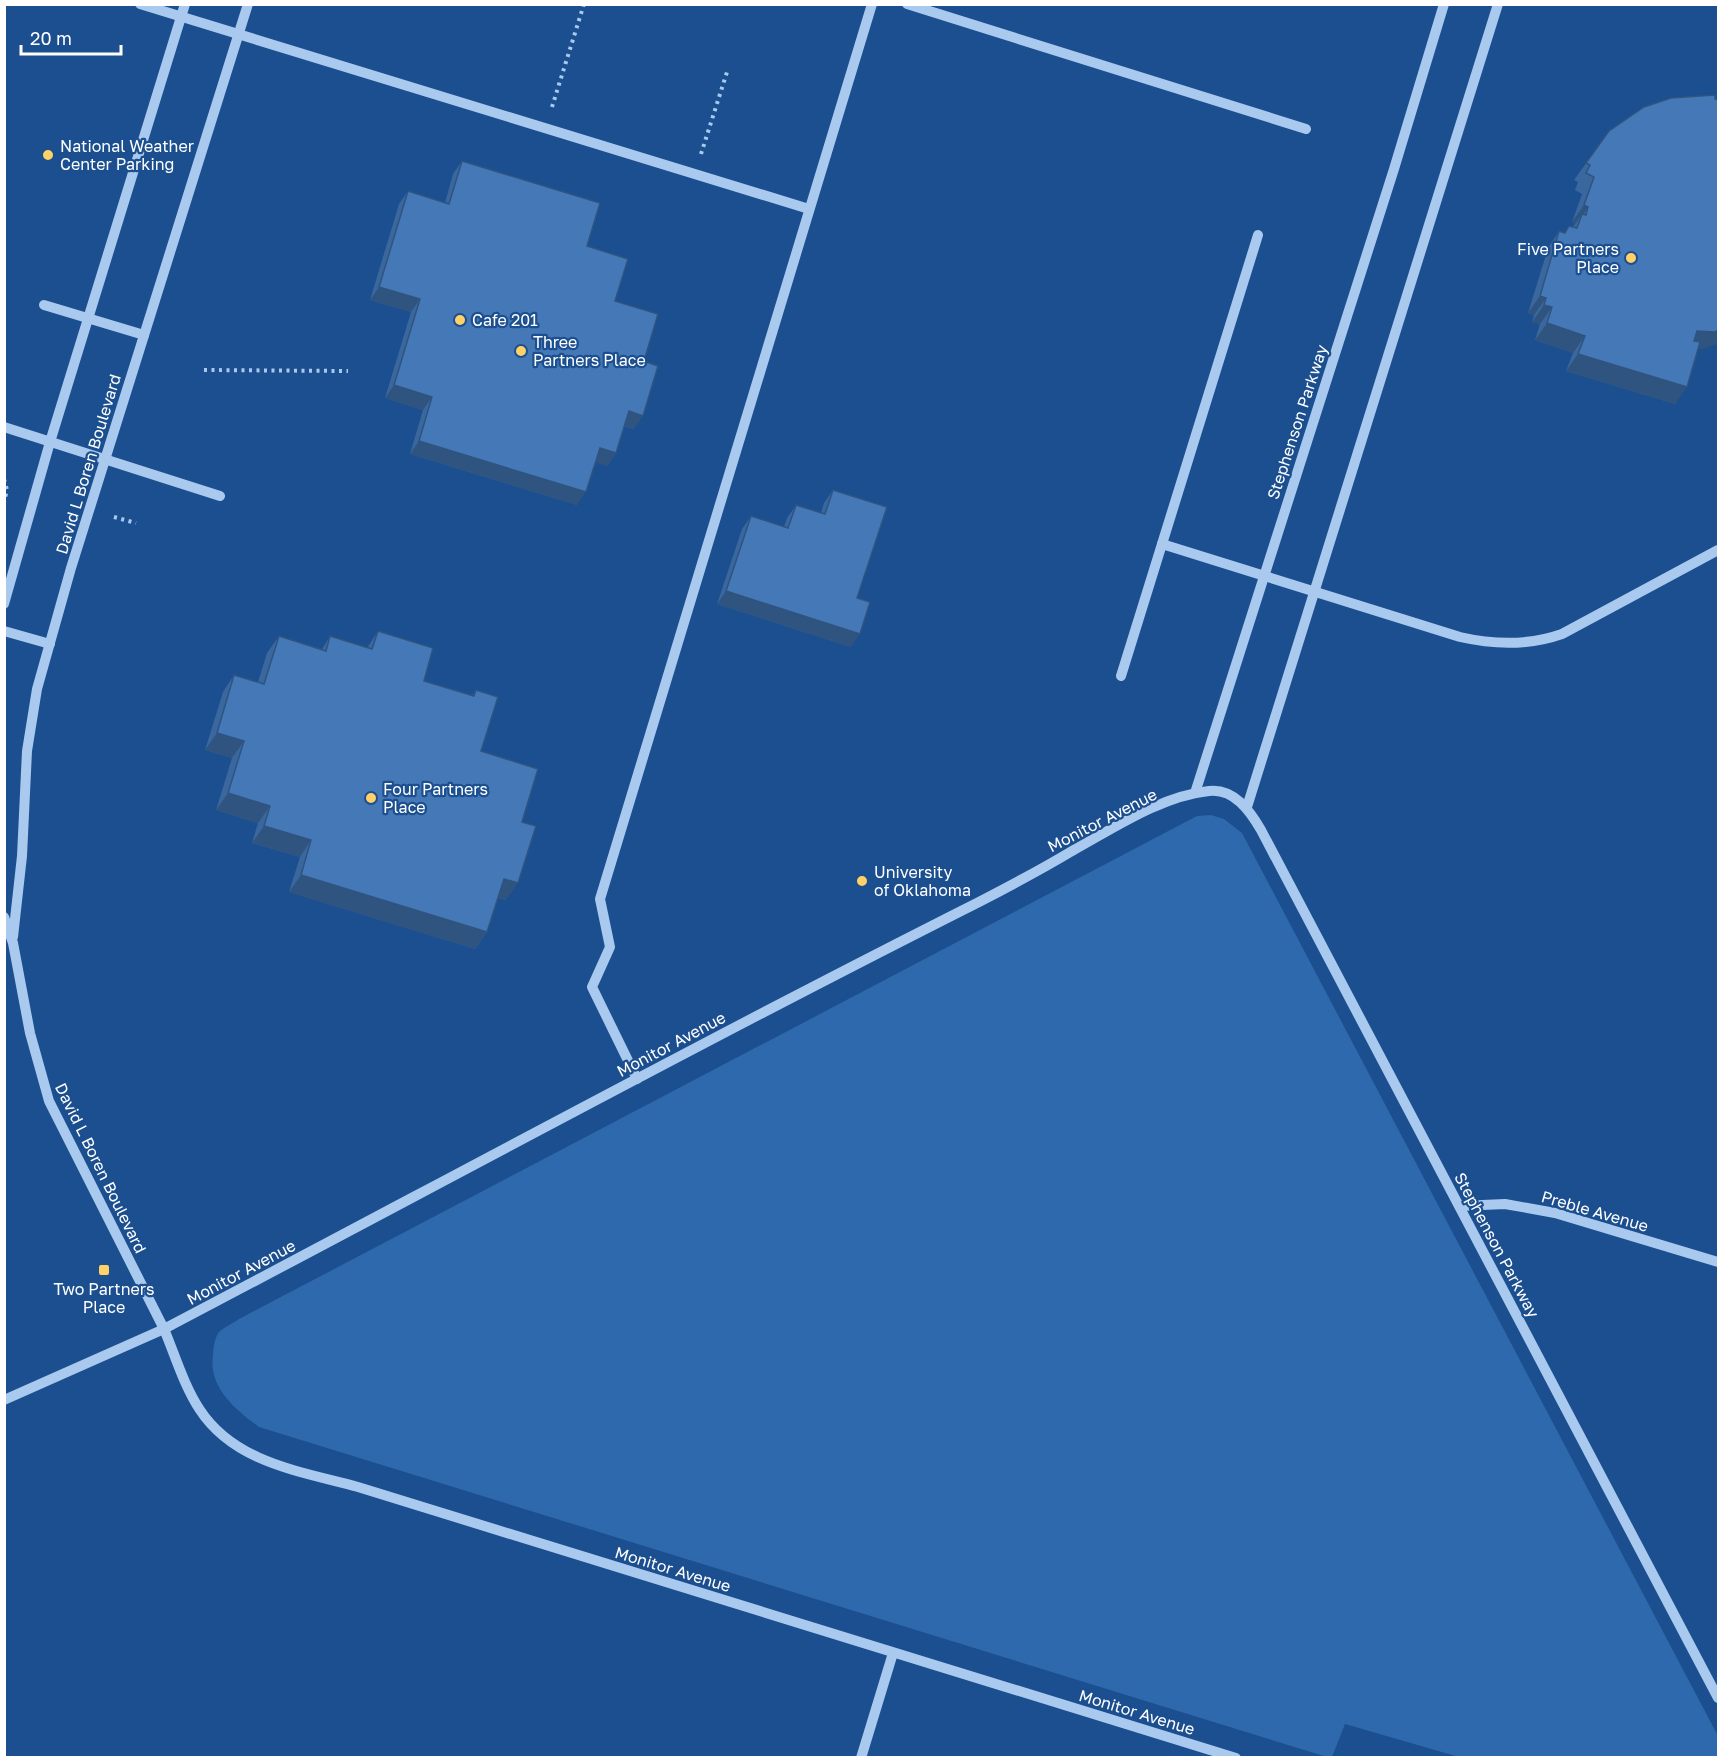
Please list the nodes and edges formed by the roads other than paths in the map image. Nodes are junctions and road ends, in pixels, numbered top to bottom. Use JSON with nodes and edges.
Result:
{"nodes":[{"id":1,"x":140,"y":4,"type":"edge"},
{"id":2,"x":185,"y":4,"type":"edge"},
{"id":3,"x":248,"y":4,"type":"edge"},
{"id":4,"x":872,"y":4,"type":"edge"},
{"id":5,"x":907,"y":4,"type":"edge"},
{"id":6,"x":1444,"y":4,"type":"edge"},
{"id":7,"x":1498,"y":4,"type":"edge"},
{"id":8,"x":181,"y":16,"type":"junction"},
{"id":9,"x":239,"y":35,"type":"junction"},
{"id":10,"x":1306,"y":129,"type":"dead end"},
{"id":11,"x":809,"y":209,"type":"junction"},
{"id":12,"x":1258,"y":235,"type":"dead end"},
{"id":13,"x":44,"y":305,"type":"dead end"},
{"id":14,"x":88,"y":317,"type":"junction"},
{"id":15,"x":144,"y":335,"type":"junction"},
{"id":16,"x":4,"y":428,"type":"edge"},
{"id":17,"x":50,"y":442,"type":"junction"},
{"id":18,"x":104,"y":461,"type":"junction"},
{"id":19,"x":220,"y":496,"type":"dead end"},
{"id":20,"x":1162,"y":544,"type":"junction"},
{"id":21,"x":1719,"y":550,"type":"edge"},
{"id":22,"x":1263,"y":575,"type":"junction"},
{"id":23,"x":1313,"y":591,"type":"junction"},
{"id":24,"x":4,"y":604,"type":"edge"},
{"id":25,"x":4,"y":631,"type":"edge"},
{"id":26,"x":50,"y":644,"type":"junction"},
{"id":27,"x":1121,"y":676,"type":"dead end"},
{"id":28,"x":1195,"y":794,"type":"junction"},
{"id":29,"x":1247,"y":807,"type":"junction"},
{"id":30,"x":4,"y":917,"type":"edge"},
{"id":31,"x":13,"y":943,"type":"junction"},
{"id":32,"x":637,"y":1079,"type":"junction"},
{"id":33,"x":1460,"y":1206,"type":"junction"},
{"id":34,"x":1719,"y":1262,"type":"edge"},
{"id":35,"x":164,"y":1329,"type":"junction"},
{"id":36,"x":4,"y":1400,"type":"edge"},
{"id":37,"x":893,"y":1653,"type":"junction"},
{"id":38,"x":1719,"y":1698,"type":"edge"},
{"id":39,"x":861,"y":1758,"type":"edge"},
{"id":40,"x":1236,"y":1758,"type":"edge"}],
"edges":[{"from":1,"to":8,"type":"street"},
{"from":2,"to":8,"type":"street"},
{"from":3,"to":9,"type":"street","name":"David L Boren Boulevard"},
{"from":4,"to":11,"type":"street"},
{"from":5,"to":10,"type":"street"},
{"from":6,"to":22,"type":"street","name":"Stephenson Parkway"},
{"from":7,"to":23,"type":"street"},
{"from":8,"to":9,"type":"street"},
{"from":8,"to":14,"type":"street"},
{"from":9,"to":11,"type":"street"},
{"from":9,"to":15,"type":"street","name":"David L Boren Boulevard"},
{"from":11,"to":32,"type":"street"},
{"from":12,"to":20,"type":"street"},
{"from":13,"to":14,"type":"street"},
{"from":14,"to":15,"type":"street"},
{"from":14,"to":17,"type":"street"},
{"from":15,"to":18,"type":"street","name":"David L Boren Boulevard"},
{"from":16,"to":17,"type":"street"},
{"from":17,"to":18,"type":"street"},
{"from":17,"to":24,"type":"street"},
{"from":18,"to":19,"type":"street"},
{"from":18,"to":26,"type":"street","name":"David L Boren Boulevard"},
{"from":20,"to":22,"type":"street"},
{"from":20,"to":27,"type":"street"},
{"from":21,"to":23,"type":"street"},
{"from":22,"to":23,"type":"street"},
{"from":22,"to":28,"type":"street","name":"Stephenson Parkway"},
{"from":23,"to":29,"type":"street"},
{"from":25,"to":26,"type":"street"},
{"from":26,"to":31,"type":"street","name":"David L Boren Boulevard"},
{"from":28,"to":29,"type":"street"},
{"from":28,"to":32,"type":"street","name":"Monitor Avenue"},
{"from":29,"to":33,"type":"street","name":"Stephenson Parkway"},
{"from":30,"to":31,"type":"street","name":"David L Boren Boulevard"},
{"from":31,"to":35,"type":"street","name":"David L Boren Boulevard"},
{"from":32,"to":35,"type":"street","name":"Monitor Avenue"},
{"from":33,"to":34,"type":"street","name":"Preble Avenue"},
{"from":33,"to":38,"type":"street","name":"Stephenson Parkway"},
{"from":35,"to":36,"type":"street","name":"Monitor Avenue"},
{"from":35,"to":37,"type":"street","name":"Monitor Avenue"},
{"from":37,"to":39,"type":"street"},
{"from":37,"to":40,"type":"street","name":"Monitor Avenue"}]}
